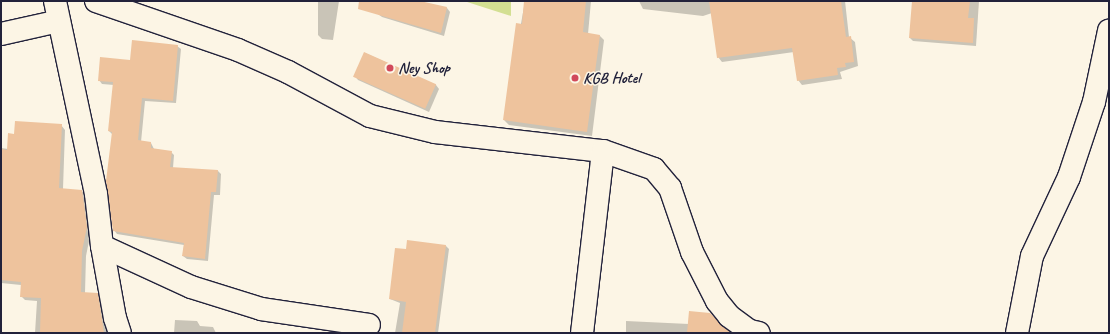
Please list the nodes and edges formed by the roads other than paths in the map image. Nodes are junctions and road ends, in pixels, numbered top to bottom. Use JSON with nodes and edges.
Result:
{"nodes":[{"id":1,"x":96,"y":1,"type":"edge"},
{"id":2,"x":57,"y":11,"type":"edge"},
{"id":3,"x":1109,"y":31,"type":"edge"},
{"id":4,"x":1,"y":34,"type":"edge"},
{"id":5,"x":603,"y":151,"type":"junction"},
{"id":6,"x":102,"y":246,"type":"junction"},
{"id":7,"x":369,"y":325,"type":"dead end"},
{"id":8,"x":120,"y":333,"type":"edge"},
{"id":9,"x":582,"y":333,"type":"edge"},
{"id":10,"x":759,"y":333,"type":"edge"},
{"id":11,"x":1017,"y":333,"type":"edge"}],
"edges":[{"from":1,"to":5,"type":"street"},
{"from":2,"to":4,"type":"street"},
{"from":2,"to":6,"type":"street"},
{"from":3,"to":11,"type":"street"},
{"from":5,"to":9,"type":"street"},
{"from":5,"to":10,"type":"street"},
{"from":6,"to":7,"type":"street"},
{"from":6,"to":8,"type":"street"}]}
